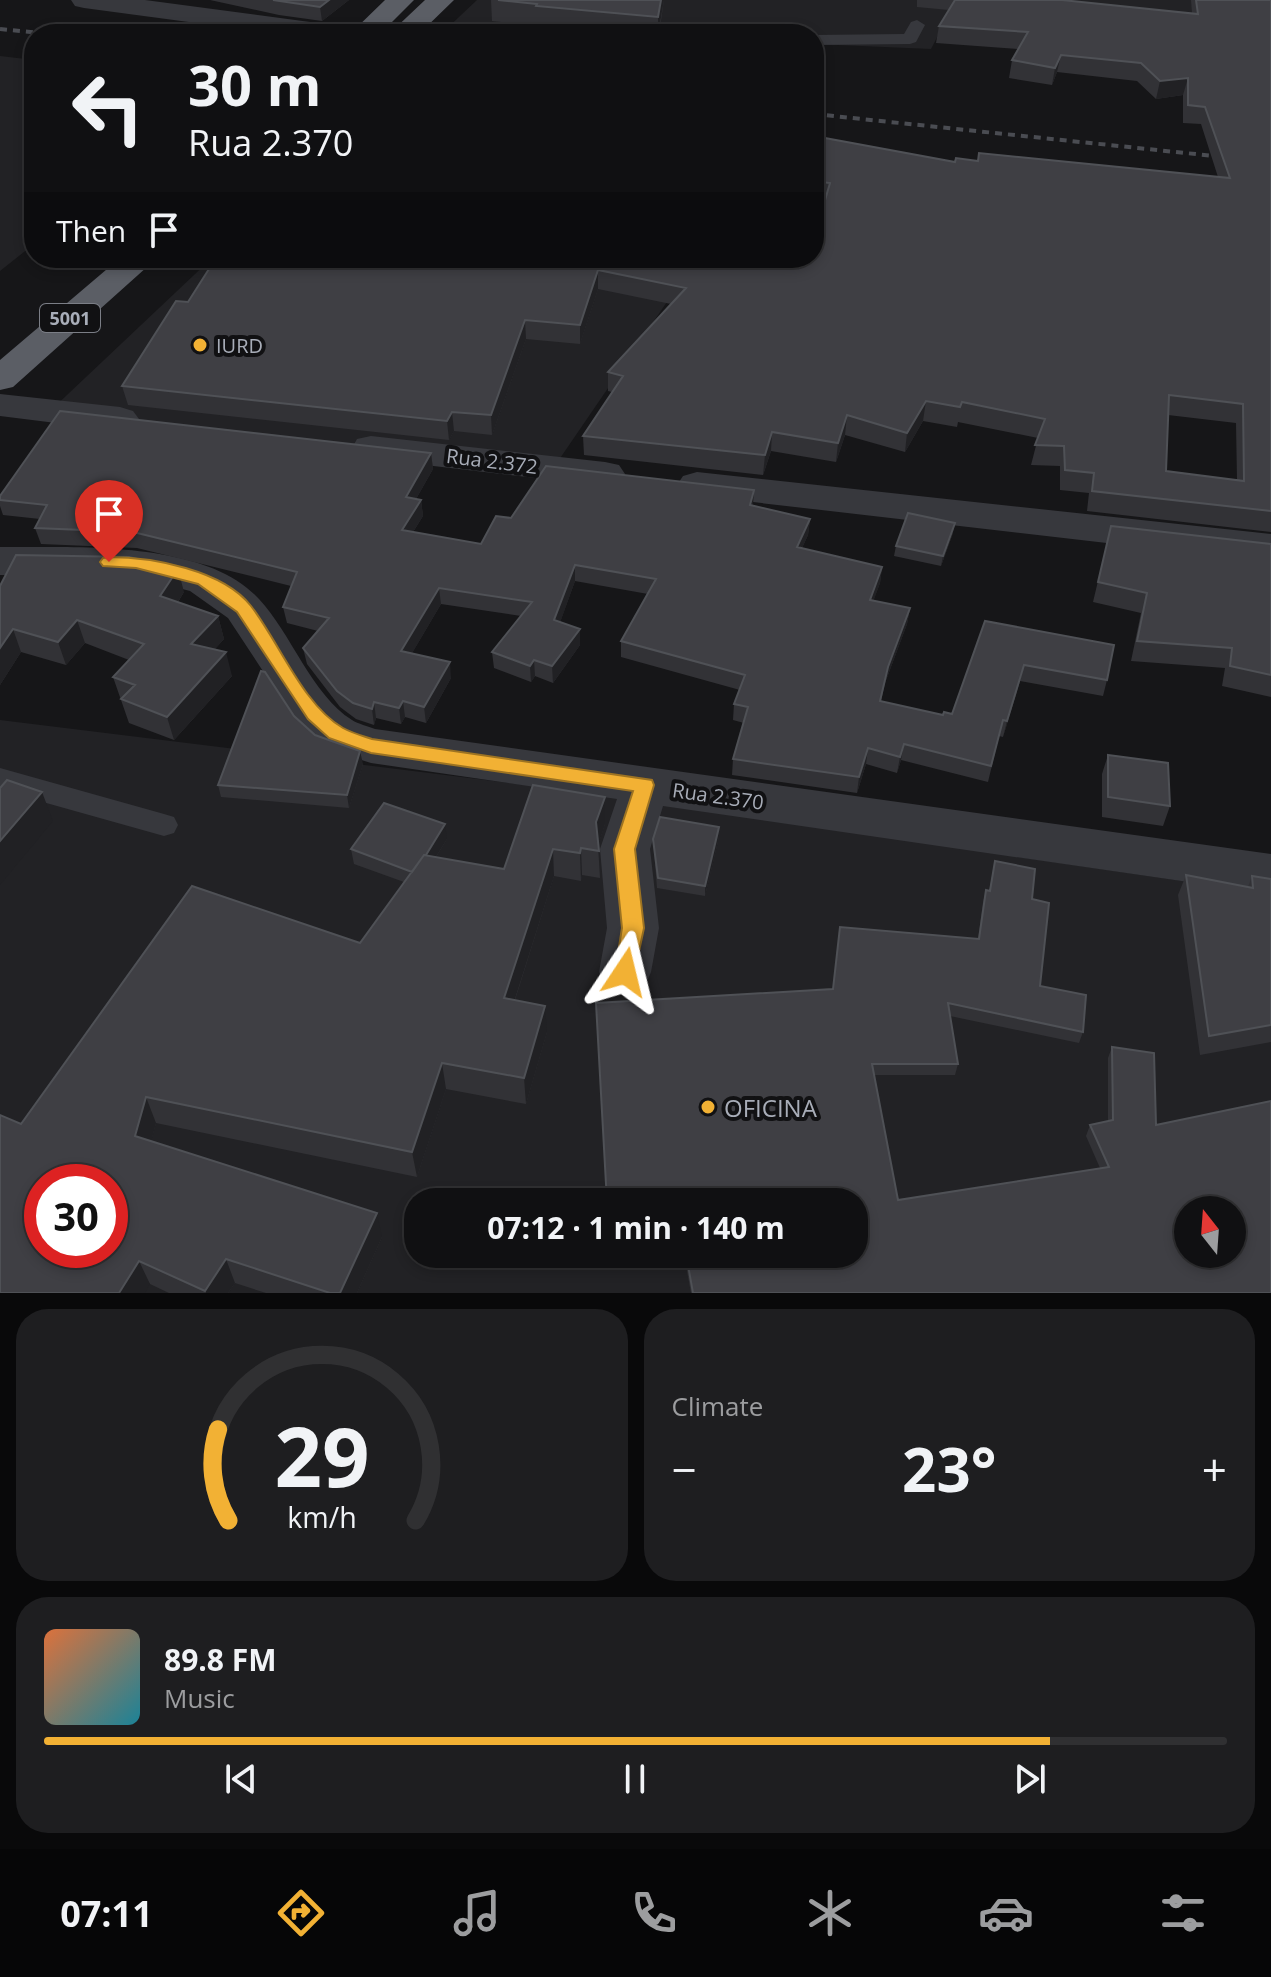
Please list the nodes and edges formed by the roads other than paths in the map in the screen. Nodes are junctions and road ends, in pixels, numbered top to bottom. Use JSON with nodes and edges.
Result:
{"nodes":[{"id":1,"x":84,"y":0,"type":"edge"},
{"id":2,"x":401,"y":0,"type":"edge"},
{"id":3,"x":441,"y":0,"type":"edge"},
{"id":4,"x":265,"y":24,"type":"edge"},
{"id":5,"x":375,"y":24,"type":"edge"},
{"id":6,"x":415,"y":24,"type":"edge"},
{"id":7,"x":917,"y":25,"type":"dead end"},
{"id":8,"x":824,"y":40,"type":"edge"},
{"id":9,"x":87,"y":268,"type":"edge"},
{"id":10,"x":128,"y":268,"type":"edge"},
{"id":11,"x":0,"y":341,"type":"edge"},
{"id":12,"x":0,"y":379,"type":"edge"},
{"id":13,"x":0,"y":405,"type":"edge"},
{"id":14,"x":158,"y":423,"type":"edge"},
{"id":15,"x":332,"y":443,"type":"edge"},
{"id":16,"x":1271,"y":548,"type":"edge"},
{"id":17,"x":0,"y":561,"type":"edge"},
{"id":18,"x":0,"y":779,"type":"edge"},
{"id":19,"x":645,"y":785,"type":"junction"},
{"id":20,"x":164,"y":825,"type":"dead end"},
{"id":21,"x":1271,"y":874,"type":"edge"},
{"id":22,"x":625,"y":972,"type":"dead end"}],
"edges":[{"from":1,"to":4,"type":"street"},
{"from":2,"to":5,"type":"highway"},
{"from":3,"to":6,"type":"highway"},
{"from":7,"to":8,"type":"lane"},
{"from":9,"to":11,"type":"highway"},
{"from":10,"to":12,"type":"highway","number":"5001"},
{"from":13,"to":14,"type":"street"},
{"from":15,"to":16,"type":"street","name":"Rua 2.372"},
{"from":17,"to":19,"type":"street","name":"Rua 2.370"},
{"from":18,"to":20,"type":"lane"},
{"from":19,"to":21,"type":"street","name":"Rua 2.370"},
{"from":19,"to":22,"type":"street"}]}
